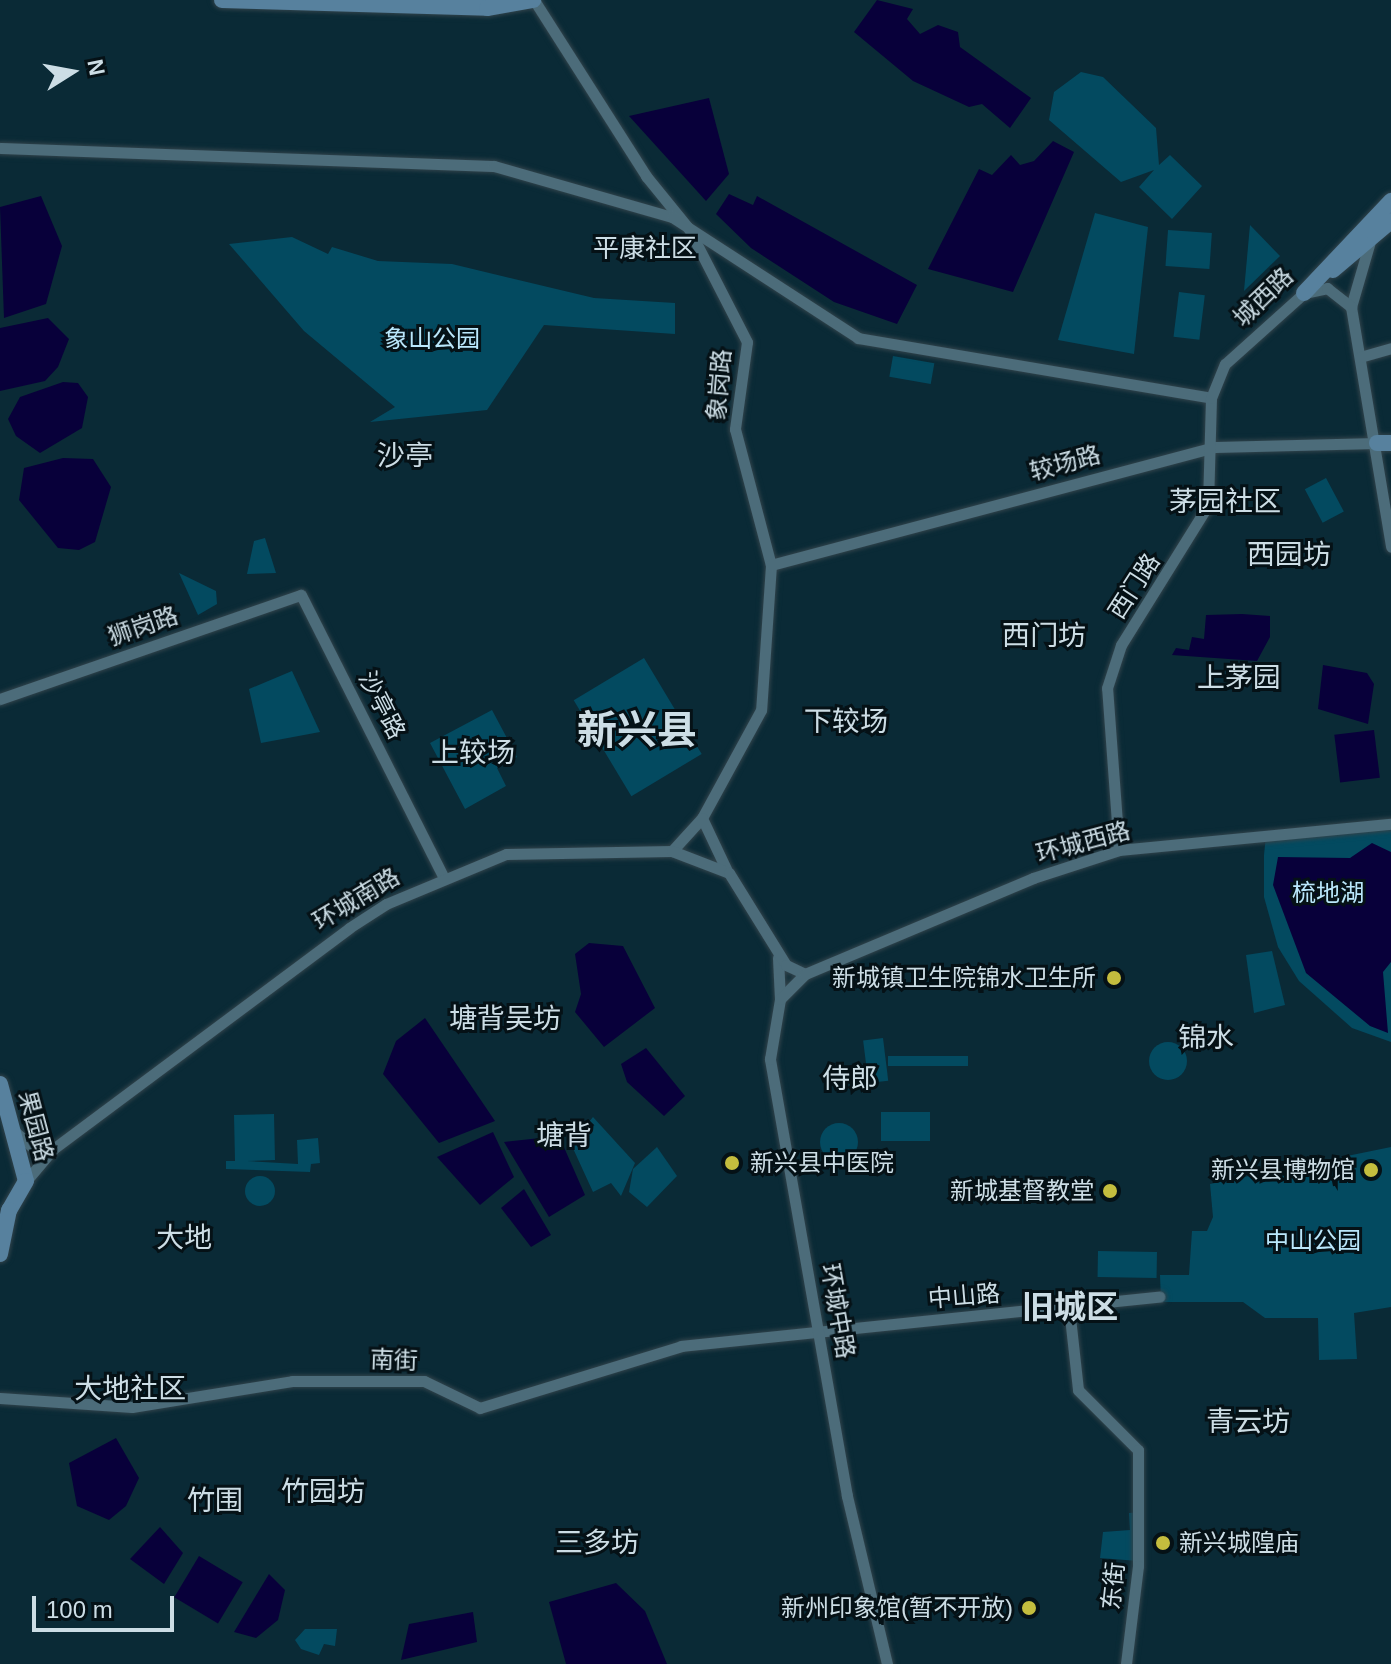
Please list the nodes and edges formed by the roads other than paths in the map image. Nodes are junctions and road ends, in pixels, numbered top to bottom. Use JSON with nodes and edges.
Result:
{"nodes":[{"id":1,"x":222,"y":0,"type":"edge"},
{"id":2,"x":533,"y":0,"type":"edge"},
{"id":3,"x":0,"y":148,"type":"edge"},
{"id":4,"x":1388,"y":210,"type":"edge"},
{"id":5,"x":689,"y":229,"type":"junction"},
{"id":6,"x":1304,"y":293,"type":"junction"},
{"id":7,"x":1351,"y":307,"type":"junction"},
{"id":8,"x":1391,"y":348,"type":"edge"},
{"id":9,"x":1360,"y":357,"type":"junction"},
{"id":10,"x":1211,"y":398,"type":"junction"},
{"id":11,"x":1384,"y":443,"type":"edge"},
{"id":12,"x":1215,"y":447,"type":"junction"},
{"id":13,"x":1391,"y":547,"type":"edge"},
{"id":14,"x":771,"y":565,"type":"junction"},
{"id":15,"x":301,"y":595,"type":"joint"},
{"id":16,"x":0,"y":699,"type":"edge"},
{"id":17,"x":702,"y":818,"type":"junction"},
{"id":18,"x":1391,"y":824,"type":"edge"},
{"id":19,"x":1119,"y":850,"type":"junction"},
{"id":20,"x":672,"y":851,"type":"junction"},
{"id":21,"x":729,"y":873,"type":"junction"},
{"id":22,"x":444,"y":878,"type":"junction"},
{"id":23,"x":778,"y":953,"type":"junction"},
{"id":24,"x":805,"y":974,"type":"junction"},
{"id":25,"x":780,"y":999,"type":"junction"},
{"id":26,"x":0,"y":1084,"type":"edge"},
{"id":27,"x":12,"y":1128,"type":"junction"},
{"id":28,"x":53,"y":1149,"type":"junction"},
{"id":29,"x":26,"y":1181,"type":"junction"},
{"id":30,"x":0,"y":1254,"type":"edge"},
{"id":31,"x":1159,"y":1297,"type":"dead end"},
{"id":32,"x":1069,"y":1308,"type":"junction"},
{"id":33,"x":820,"y":1331,"type":"junction"},
{"id":34,"x":0,"y":1398,"type":"edge"},
{"id":35,"x":887,"y":1664,"type":"edge"},
{"id":36,"x":1126,"y":1664,"type":"edge"}],
"edges":[{"from":1,"to":2,"type":"main road"},
{"from":2,"to":5,"type":"street","name":"象岗路"},
{"from":3,"to":5,"type":"street"},
{"from":4,"to":6,"type":"main road"},
{"from":4,"to":7,"type":"street"},
{"from":5,"to":10,"type":"street"},
{"from":5,"to":14,"type":"street","name":"象岗路"},
{"from":6,"to":7,"type":"street"},
{"from":6,"to":10,"type":"street","name":"城西路"},
{"from":7,"to":9,"type":"street"},
{"from":8,"to":9,"type":"street"},
{"from":9,"to":11,"type":"street"},
{"from":10,"to":12,"type":"street","name":"城西路"},
{"from":11,"to":12,"type":"street","name":"较场路"},
{"from":11,"to":13,"type":"street"},
{"from":12,"to":14,"type":"street","name":"较场路"},
{"from":12,"to":19,"type":"street","name":"西门路"},
{"from":14,"to":17,"type":"street","name":"象岗路"},
{"from":15,"to":16,"type":"street","name":"狮岗路"},
{"from":15,"to":22,"type":"street","name":"沙亭路"},
{"from":17,"to":20,"type":"street","name":"象岗路"},
{"from":17,"to":21,"type":"street"},
{"from":18,"to":19,"type":"street","name":"环城西路"},
{"from":19,"to":24,"type":"street","name":"环城西路"},
{"from":20,"to":21,"type":"street","name":"环城南路"},
{"from":20,"to":22,"type":"street","name":"环城南路"},
{"from":21,"to":23,"type":"street"},
{"from":22,"to":28,"type":"street","name":"环城南路"},
{"from":23,"to":24,"type":"street"},
{"from":23,"to":25,"type":"street","name":"环城中路"},
{"from":24,"to":25,"type":"street"},
{"from":25,"to":33,"type":"street","name":"环城中路"},
{"from":26,"to":27,"type":"main road","name":"果园路"},
{"from":27,"to":28,"type":"street"},
{"from":27,"to":29,"type":"main road","name":"果园路"},
{"from":28,"to":29,"type":"street","name":"环城南路"},
{"from":29,"to":30,"type":"main road","name":"环城南路"},
{"from":31,"to":32,"type":"street","name":"中山路"},
{"from":32,"to":33,"type":"street","name":"中山路"},
{"from":32,"to":36,"type":"street","name":"东街"},
{"from":33,"to":34,"type":"street","name":"南街"},
{"from":33,"to":35,"type":"street","name":"环城中路"}]}
